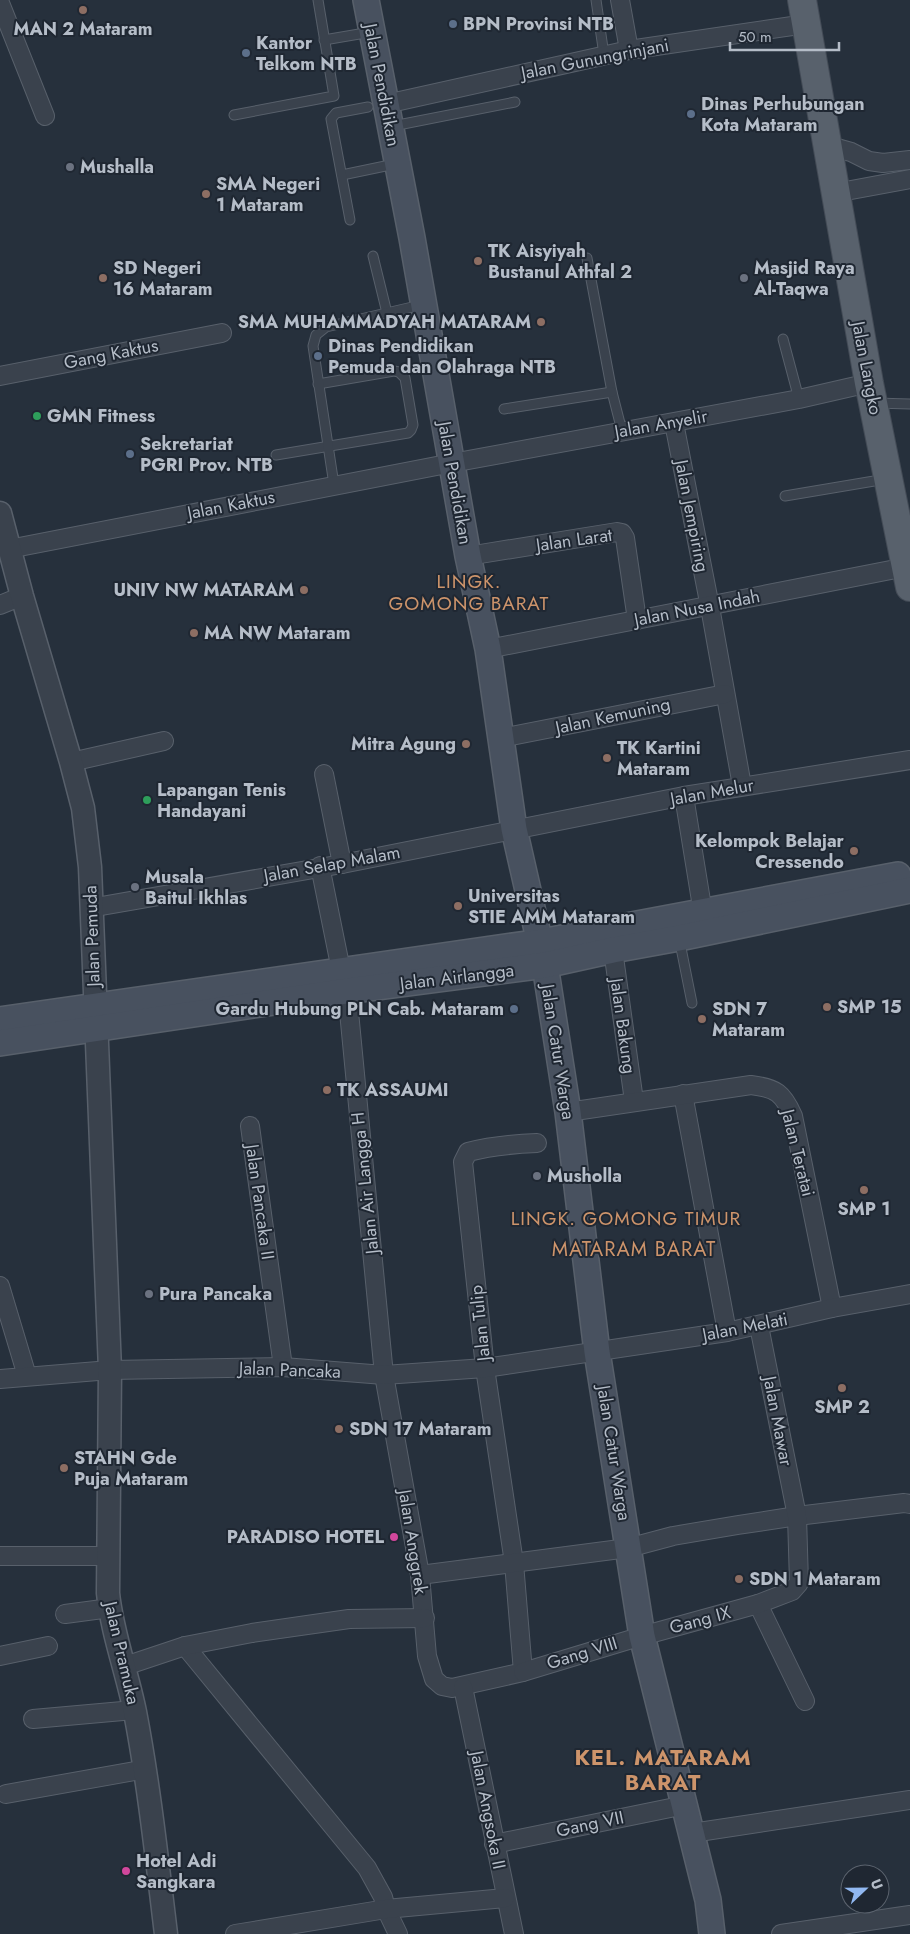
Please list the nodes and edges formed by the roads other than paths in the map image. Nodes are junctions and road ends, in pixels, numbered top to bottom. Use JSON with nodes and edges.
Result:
{"nodes":[{"id":1,"x":318,"y":0,"type":"edge"},
{"id":2,"x":366,"y":0,"type":"edge"},
{"id":3,"x":596,"y":0,"type":"edge"},
{"id":4,"x":620,"y":0,"type":"edge"},
{"id":5,"x":0,"y":3,"type":"edge"},
{"id":6,"x":804,"y":12,"type":"edge"},
{"id":7,"x":372,"y":32,"type":"junction"},
{"id":8,"x":324,"y":40,"type":"junction"},
{"id":9,"x":629,"y":50,"type":"junction"},
{"id":10,"x":604,"y":55,"type":"junction"},
{"id":11,"x":515,"y":102,"type":"dead end"},
{"id":12,"x":381,"y":112,"type":"junction"},
{"id":13,"x":234,"y":115,"type":"dead end"},
{"id":14,"x":45,"y":116,"type":"dead end"},
{"id":15,"x":826,"y":145,"type":"junction"},
{"id":16,"x":910,"y":160,"type":"edge"},
{"id":17,"x":398,"y":164,"type":"junction"},
{"id":18,"x":342,"y":175,"type":"junction"},
{"id":19,"x":910,"y":179,"type":"edge"},
{"id":20,"x":835,"y":193,"type":"junction"},
{"id":21,"x":350,"y":220,"type":"dead end"},
{"id":22,"x":373,"y":256,"type":"dead end"},
{"id":23,"x":587,"y":258,"type":"dead end"},
{"id":24,"x":424,"y":304,"type":"junction"},
{"id":25,"x":386,"y":313,"type":"junction"},
{"id":26,"x":222,"y":333,"type":"dead end"},
{"id":27,"x":782,"y":339,"type":"dead end"},
{"id":28,"x":0,"y":376,"type":"edge"},
{"id":29,"x":318,"y":384,"type":"junction"},
{"id":30,"x":612,"y":392,"type":"junction"},
{"id":31,"x":872,"y":393,"type":"junction"},
{"id":32,"x":799,"y":399,"type":"junction"},
{"id":33,"x":910,"y":404,"type":"edge"},
{"id":34,"x":504,"y":409,"type":"dead end"},
{"id":35,"x":674,"y":423,"type":"junction"},
{"id":36,"x":622,"y":431,"type":"junction"},
{"id":37,"x":328,"y":448,"type":"junction"},
{"id":38,"x":276,"y":455,"type":"dead end"},
{"id":39,"x":452,"y":463,"type":"junction"},
{"id":40,"x":889,"y":478,"type":"junction"},
{"id":41,"x":334,"y":485,"type":"junction"},
{"id":42,"x":785,"y":496,"type":"dead end"},
{"id":43,"x":0,"y":513,"type":"edge"},
{"id":44,"x":9,"y":548,"type":"junction"},
{"id":45,"x":468,"y":556,"type":"junction"},
{"id":46,"x":909,"y":574,"type":"edge"},
{"id":47,"x":22,"y":596,"type":"junction"},
{"id":48,"x":0,"y":605,"type":"edge"},
{"id":49,"x":710,"y":606,"type":"junction"},
{"id":50,"x":637,"y":620,"type":"junction"},
{"id":51,"x":488,"y":649,"type":"junction"},
{"id":52,"x":725,"y":694,"type":"junction"},
{"id":53,"x":501,"y":738,"type":"junction"},
{"id":54,"x":164,"y":741,"type":"dead end"},
{"id":55,"x":910,"y":760,"type":"edge"},
{"id":56,"x":71,"y":762,"type":"junction"},
{"id":57,"x":324,"y":774,"type":"dead end"},
{"id":58,"x":742,"y":786,"type":"junction"},
{"id":59,"x":684,"y":796,"type":"junction"},
{"id":60,"x":514,"y":829,"type":"junction"},
{"id":61,"x":342,"y":864,"type":"junction"},
{"id":62,"x":320,"y":866,"type":"junction"},
{"id":63,"x":910,"y":873,"type":"edge"},
{"id":64,"x":910,"y":890,"type":"edge"},
{"id":65,"x":90,"y":908,"type":"junction"},
{"id":66,"x":703,"y":913,"type":"junction"},
{"id":67,"x":679,"y":938,"type":"junction"},
{"id":68,"x":613,"y":950,"type":"junction"},
{"id":69,"x":543,"y":954,"type":"junction"},
{"id":70,"x":344,"y":980,"type":"junction"},
{"id":71,"x":692,"y":1004,"type":"dead end"},
{"id":72,"x":96,"y":1017,"type":"junction"},
{"id":73,"x":0,"y":1020,"type":"edge"},
{"id":74,"x":0,"y":1043,"type":"edge"},
{"id":75,"x":683,"y":1094,"type":"junction"},
{"id":76,"x":634,"y":1101,"type":"junction"},
{"id":77,"x":568,"y":1112,"type":"junction"},
{"id":78,"x":250,"y":1126,"type":"dead end"},
{"id":79,"x":537,"y":1143,"type":"dead end"},
{"id":80,"x":0,"y":1286,"type":"edge"},
{"id":81,"x":910,"y":1294,"type":"edge"},
{"id":82,"x":832,"y":1308,"type":"junction"},
{"id":83,"x":759,"y":1326,"type":"junction"},
{"id":84,"x":727,"y":1332,"type":"junction"},
{"id":85,"x":589,"y":1354,"type":"junction"},
{"id":86,"x":283,"y":1367,"type":"junction"},
{"id":87,"x":485,"y":1368,"type":"junction"},
{"id":88,"x":110,"y":1370,"type":"junction"},
{"id":89,"x":384,"y":1375,"type":"junction"},
{"id":90,"x":27,"y":1376,"type":"junction"},
{"id":91,"x":0,"y":1380,"type":"edge"},
{"id":92,"x":910,"y":1504,"type":"edge"},
{"id":93,"x":797,"y":1516,"type":"junction"},
{"id":94,"x":628,"y":1548,"type":"junction"},
{"id":95,"x":0,"y":1556,"type":"edge"},
{"id":96,"x":109,"y":1556,"type":"junction"},
{"id":97,"x":514,"y":1563,"type":"junction"},
{"id":98,"x":420,"y":1575,"type":"junction"},
{"id":99,"x":758,"y":1604,"type":"junction"},
{"id":100,"x":110,"y":1608,"type":"junction"},
{"id":101,"x":65,"y":1614,"type":"dead end"},
{"id":102,"x":425,"y":1618,"type":"junction"},
{"id":103,"x":642,"y":1636,"type":"junction"},
{"id":104,"x":48,"y":1646,"type":"dead end"},
{"id":105,"x":185,"y":1646,"type":"junction"},
{"id":106,"x":0,"y":1656,"type":"edge"},
{"id":107,"x":125,"y":1666,"type":"junction"},
{"id":108,"x":523,"y":1672,"type":"junction"},
{"id":109,"x":463,"y":1687,"type":"junction"},
{"id":110,"x":805,"y":1701,"type":"dead end"},
{"id":111,"x":134,"y":1710,"type":"junction"},
{"id":112,"x":33,"y":1719,"type":"dead end"},
{"id":113,"x":146,"y":1769,"type":"junction"},
{"id":114,"x":6,"y":1794,"type":"dead end"},
{"id":115,"x":910,"y":1800,"type":"edge"},
{"id":116,"x":685,"y":1805,"type":"junction"},
{"id":117,"x":692,"y":1833,"type":"junction"},
{"id":118,"x":494,"y":1844,"type":"junction"},
{"id":119,"x":506,"y":1898,"type":"junction"},
{"id":120,"x":386,"y":1909,"type":"junction"},
{"id":121,"x":910,"y":1915,"type":"edge"},
{"id":122,"x":166,"y":1934,"type":"edge"},
{"id":123,"x":235,"y":1934,"type":"edge"},
{"id":124,"x":398,"y":1934,"type":"edge"},
{"id":125,"x":514,"y":1934,"type":"edge"},
{"id":126,"x":712,"y":1934,"type":"edge"},
{"id":127,"x":780,"y":1934,"type":"edge"}],
"edges":[{"from":1,"to":8,"type":"lane"},
{"from":2,"to":7,"type":"main road","name":"Jalan Pendidikan"},
{"from":3,"to":10,"type":"lane"},
{"from":4,"to":9,"type":"street"},
{"from":5,"to":14,"type":"street"},
{"from":6,"to":9,"type":"street","name":"Jalan Gunungrinjani"},
{"from":6,"to":15,"type":"main road","name":"Jalan Langko"},
{"from":7,"to":8,"type":"lane"},
{"from":7,"to":12,"type":"main road","name":"Jalan Pendidikan"},
{"from":8,"to":13,"type":"lane"},
{"from":9,"to":10,"type":"street","name":"Jalan Gunungrinjani"},
{"from":10,"to":12,"type":"street","name":"Jalan Gunungrinjani"},
{"from":11,"to":12,"type":"lane"},
{"from":12,"to":17,"type":"main road","name":"Jalan Pendidikan"},
{"from":12,"to":18,"type":"lane"},
{"from":15,"to":16,"type":"street"},
{"from":15,"to":20,"type":"main road","name":"Jalan Langko"},
{"from":17,"to":18,"type":"lane"},
{"from":17,"to":24,"type":"main road","name":"Jalan Pendidikan"},
{"from":18,"to":21,"type":"lane"},
{"from":19,"to":20,"type":"street"},
{"from":20,"to":31,"type":"main road","name":"Jalan Langko"},
{"from":22,"to":25,"type":"lane"},
{"from":23,"to":30,"type":"lane"},
{"from":24,"to":25,"type":"lane"},
{"from":24,"to":39,"type":"main road","name":"Jalan Pendidikan"},
{"from":25,"to":29,"type":"lane"},
{"from":26,"to":28,"type":"street","name":"Gang Kaktus"},
{"from":27,"to":32,"type":"lane"},
{"from":29,"to":37,"type":"lane"},
{"from":29,"to":37,"type":"lane"},
{"from":30,"to":34,"type":"lane"},
{"from":30,"to":36,"type":"lane"},
{"from":31,"to":32,"type":"street","name":"Jalan Anyelir"},
{"from":31,"to":33,"type":"lane"},
{"from":31,"to":40,"type":"main road","name":"Jalan Langko"},
{"from":32,"to":35,"type":"street","name":"Jalan Anyelir"},
{"from":35,"to":36,"type":"street","name":"Jalan Anyelir"},
{"from":35,"to":49,"type":"street","name":"Jalan Jempiring"},
{"from":36,"to":39,"type":"street","name":"Jalan Anyelir"},
{"from":37,"to":38,"type":"lane"},
{"from":37,"to":41,"type":"lane"},
{"from":39,"to":41,"type":"street","name":"Jalan Kaktus"},
{"from":39,"to":45,"type":"main road","name":"Jalan Pendidikan"},
{"from":40,"to":42,"type":"lane"},
{"from":40,"to":46,"type":"main road","name":"Jalan Langko"},
{"from":41,"to":44,"type":"street","name":"Jalan Kaktus"},
{"from":43,"to":44,"type":"street","name":"Jalan Pemuda"},
{"from":44,"to":47,"type":"street","name":"Jalan Pemuda"},
{"from":45,"to":50,"type":"street","name":"Jalan Larat"},
{"from":45,"to":51,"type":"main road","name":"Jalan Pendidikan"},
{"from":46,"to":49,"type":"street","name":"Jalan Nusa Indah"},
{"from":47,"to":48,"type":"street"},
{"from":47,"to":56,"type":"street","name":"Jalan Pemuda"},
{"from":49,"to":50,"type":"street","name":"Jalan Nusa Indah"},
{"from":49,"to":52,"type":"street","name":"Jalan Jempiring"},
{"from":50,"to":51,"type":"street","name":"Jalan Nusa Indah"},
{"from":51,"to":53,"type":"main road","name":"Jalan Pendidikan"},
{"from":52,"to":53,"type":"street","name":"Jalan Kemuning"},
{"from":52,"to":58,"type":"street","name":"Jalan Jempiring"},
{"from":53,"to":60,"type":"main road","name":"Jalan Pendidikan"},
{"from":54,"to":56,"type":"street"},
{"from":55,"to":58,"type":"street","name":"Jalan Melur"},
{"from":56,"to":65,"type":"street","name":"Jalan Pemuda"},
{"from":57,"to":61,"type":"street"},
{"from":58,"to":59,"type":"street","name":"Jalan Melur"},
{"from":59,"to":60,"type":"street","name":"Jalan Melur"},
{"from":59,"to":66,"type":"street"},
{"from":60,"to":61,"type":"street","name":"Jalan Selap Malam"},
{"from":60,"to":69,"type":"main road","name":"Jalan Pendidikan"},
{"from":61,"to":62,"type":"street","name":"Jalan Selap Malam"},
{"from":62,"to":65,"type":"street","name":"Jalan Selap Malam"},
{"from":62,"to":70,"type":"street","name":"Jalan Air Langga H"},
{"from":63,"to":66,"type":"main road","name":"Jalan Airlangga"},
{"from":64,"to":67,"type":"main road","name":"Jalan Airlangga"},
{"from":65,"to":72,"type":"street","name":"Jalan Pemuda"},
{"from":66,"to":69,"type":"main road","name":"Jalan Airlangga"},
{"from":67,"to":68,"type":"main road","name":"Jalan Airlangga"},
{"from":67,"to":71,"type":"lane"},
{"from":68,"to":69,"type":"main road","name":"Jalan Airlangga"},
{"from":68,"to":76,"type":"street","name":"Jalan Bakung"},
{"from":69,"to":70,"type":"main road","name":"Jalan Airlangga"},
{"from":69,"to":77,"type":"main road","name":"Jalan Catur Warga"},
{"from":70,"to":72,"type":"main road","name":"Jalan Airlangga"},
{"from":70,"to":89,"type":"street","name":"Jalan Air Langga H"},
{"from":72,"to":73,"type":"main road","name":"Jalan Airlangga"},
{"from":72,"to":74,"type":"main road","name":"Jalan Airlangga"},
{"from":72,"to":88,"type":"street","name":"Jalan Pemuda"},
{"from":75,"to":76,"type":"street","name":"Jalan Teratai"},
{"from":75,"to":82,"type":"street","name":"Jalan Teratai"},
{"from":75,"to":84,"type":"street"},
{"from":76,"to":77,"type":"street","name":"Jalan Teratai"},
{"from":77,"to":85,"type":"main road","name":"Jalan Catur Warga"},
{"from":78,"to":86,"type":"street","name":"Jalan Pancaka II"},
{"from":79,"to":87,"type":"street","name":"Jalan Tulip"},
{"from":80,"to":90,"type":"street"},
{"from":81,"to":82,"type":"street","name":"Jalan Melati"},
{"from":82,"to":83,"type":"street","name":"Jalan Melati"},
{"from":83,"to":84,"type":"street","name":"Jalan Melati"},
{"from":83,"to":93,"type":"street","name":"Jalan Mawar"},
{"from":84,"to":85,"type":"street","name":"Jalan Melati"},
{"from":85,"to":87,"type":"street","name":"Jalan Pancaka"},
{"from":85,"to":94,"type":"main road","name":"Jalan Catur Warga"},
{"from":86,"to":88,"type":"street","name":"Jalan Pancaka"},
{"from":86,"to":89,"type":"street","name":"Jalan Pancaka"},
{"from":87,"to":89,"type":"street","name":"Jalan Pancaka"},
{"from":87,"to":97,"type":"street","name":"Jalan Tulip"},
{"from":88,"to":90,"type":"street","name":"Jalan Pancaka"},
{"from":88,"to":96,"type":"street","name":"Jalan Pramuka"},
{"from":89,"to":98,"type":"street","name":"Jalan Anggrek"},
{"from":90,"to":91,"type":"street","name":"Jalan Pancaka"},
{"from":92,"to":93,"type":"street"},
{"from":93,"to":94,"type":"street"},
{"from":93,"to":99,"type":"street","name":"Gang IX"},
{"from":94,"to":97,"type":"street"},
{"from":94,"to":103,"type":"main road","name":"Jalan Catur Warga"},
{"from":95,"to":96,"type":"street"},
{"from":96,"to":100,"type":"street","name":"Jalan Pramuka"},
{"from":97,"to":98,"type":"street"},
{"from":97,"to":108,"type":"street","name":"Jalan Tulip"},
{"from":98,"to":102,"type":"street","name":"Jalan Anggrek"},
{"from":99,"to":103,"type":"street","name":"Gang IX"},
{"from":99,"to":110,"type":"street"},
{"from":100,"to":101,"type":"street"},
{"from":100,"to":107,"type":"street","name":"Jalan Pramuka"},
{"from":102,"to":105,"type":"street"},
{"from":102,"to":109,"type":"street","name":"Jalan Anggrek"},
{"from":103,"to":108,"type":"street","name":"Gang VIII"},
{"from":103,"to":116,"type":"main road","name":"Jalan Catur Warga"},
{"from":104,"to":106,"type":"street"},
{"from":105,"to":107,"type":"street"},
{"from":105,"to":120,"type":"street"},
{"from":107,"to":111,"type":"street","name":"Jalan Pramuka"},
{"from":108,"to":109,"type":"street"},
{"from":109,"to":118,"type":"street","name":"Jalan Angsoka II"},
{"from":111,"to":112,"type":"street"},
{"from":111,"to":113,"type":"street","name":"Jalan Pramuka"},
{"from":113,"to":114,"type":"street"},
{"from":113,"to":122,"type":"street","name":"Jalan Pramuka"},
{"from":115,"to":117,"type":"street"},
{"from":116,"to":117,"type":"main road","name":"Jalan Catur Warga"},
{"from":116,"to":118,"type":"street","name":"Gang VII"},
{"from":117,"to":126,"type":"main road","name":"Jalan Catur Warga"},
{"from":118,"to":119,"type":"street","name":"Jalan Angsoka II"},
{"from":119,"to":120,"type":"street"},
{"from":119,"to":125,"type":"street","name":"Jalan Angsoka II"},
{"from":120,"to":123,"type":"street"},
{"from":120,"to":124,"type":"street"},
{"from":121,"to":127,"type":"street"}]}
